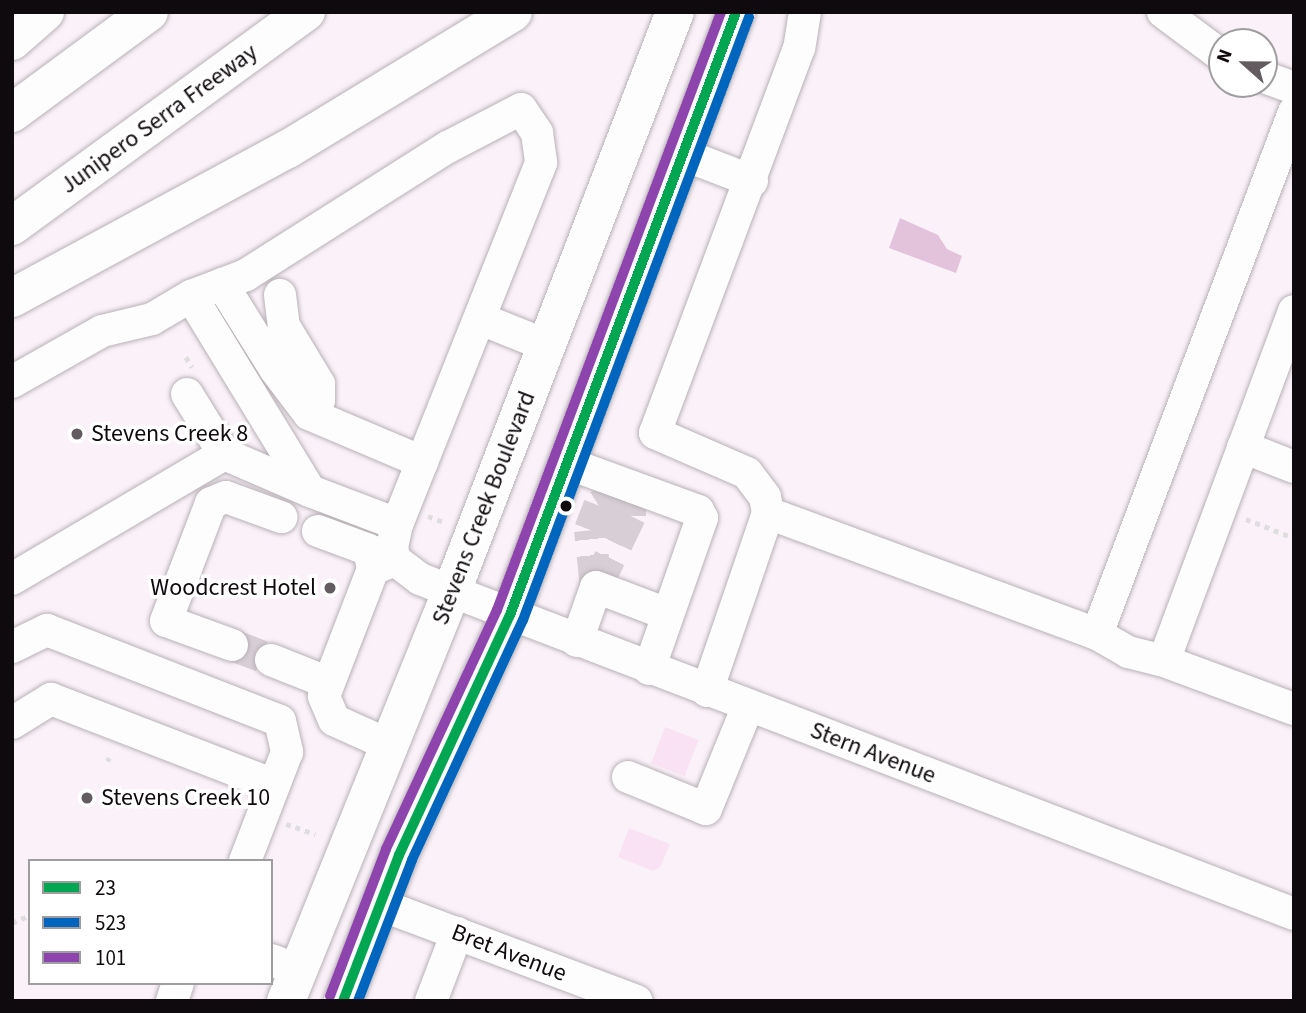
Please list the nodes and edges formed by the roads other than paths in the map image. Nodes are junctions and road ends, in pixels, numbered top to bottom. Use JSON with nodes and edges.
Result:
{"nodes":[{"id":1,"x":45,"y":12,"type":"edge"},
{"id":2,"x":149,"y":12,"type":"edge"},
{"id":3,"x":306,"y":12,"type":"edge"},
{"id":4,"x":513,"y":12,"type":"edge"},
{"id":5,"x":675,"y":12,"type":"edge"},
{"id":6,"x":736,"y":12,"type":"edge"},
{"id":7,"x":804,"y":12,"type":"edge"},
{"id":8,"x":1164,"y":12,"type":"edge"},
{"id":9,"x":12,"y":41,"type":"edge"},
{"id":10,"x":1208,"y":45,"type":"edge"},
{"id":11,"x":1294,"y":112,"type":"edge"},
{"id":12,"x":12,"y":113,"type":"edge"},
{"id":13,"x":682,"y":154,"type":"junction"},
{"id":14,"x":752,"y":181,"type":"junction"},
{"id":15,"x":12,"y":226,"type":"edge"},
{"id":16,"x":222,"y":284,"type":"junction"},
{"id":17,"x":280,"y":295,"type":"dead end"},
{"id":18,"x":191,"y":296,"type":"junction"},
{"id":19,"x":12,"y":298,"type":"edge"},
{"id":20,"x":1294,"y":311,"type":"edge"},
{"id":21,"x":481,"y":319,"type":"junction"},
{"id":22,"x":548,"y":346,"type":"junction"},
{"id":23,"x":12,"y":382,"type":"edge"},
{"id":24,"x":187,"y":394,"type":"dead end"},
{"id":25,"x":309,"y":414,"type":"junction"},
{"id":26,"x":1243,"y":447,"type":"junction"},
{"id":27,"x":224,"y":454,"type":"junction"},
{"id":28,"x":422,"y":462,"type":"junction"},
{"id":29,"x":566,"y":463,"type":"junction"},
{"id":30,"x":1294,"y":467,"type":"edge"},
{"id":31,"x":310,"y":491,"type":"junction"},
{"id":32,"x":768,"y":513,"type":"junction"},
{"id":33,"x":281,"y":517,"type":"dead end"},
{"id":34,"x":408,"y":518,"type":"junction"},
{"id":35,"x":318,"y":531,"type":"dead end"},
{"id":36,"x":384,"y":564,"type":"junction"},
{"id":37,"x":12,"y":579,"type":"edge"},
{"id":38,"x":452,"y":591,"type":"junction"},
{"id":39,"x":667,"y":614,"type":"junction"},
{"id":40,"x":510,"y":615,"type":"junction"},
{"id":41,"x":1097,"y":634,"type":"junction"},
{"id":42,"x":578,"y":641,"type":"junction"},
{"id":43,"x":232,"y":645,"type":"tunnel mouth"},
{"id":44,"x":12,"y":647,"type":"edge"},
{"id":45,"x":271,"y":660,"type":"tunnel mouth"},
{"id":46,"x":1164,"y":661,"type":"junction"},
{"id":47,"x":649,"y":669,"type":"junction"},
{"id":48,"x":329,"y":683,"type":"junction"},
{"id":49,"x":693,"y":685,"type":"junction"},
{"id":50,"x":748,"y":706,"type":"junction"},
{"id":51,"x":1294,"y":709,"type":"edge"},
{"id":52,"x":12,"y":723,"type":"edge"},
{"id":53,"x":389,"y":745,"type":"junction"},
{"id":54,"x":628,"y":777,"type":"dead end"},
{"id":55,"x":274,"y":785,"type":"junction"},
{"id":56,"x":246,"y":859,"type":"edge"},
{"id":57,"x":381,"y":905,"type":"junction"},
{"id":58,"x":1294,"y":914,"type":"edge"},
{"id":59,"x":457,"y":933,"type":"junction"},
{"id":60,"x":285,"y":977,"type":"edge"},
{"id":61,"x":343,"y":1001,"type":"edge"},
{"id":62,"x":431,"y":1001,"type":"edge"},
{"id":63,"x":637,"y":1001,"type":"edge"}],
"edges":[{"from":1,"to":9,"type":"main road"},
{"from":2,"to":12,"type":"main road"},
{"from":3,"to":15,"type":"main road","name":"Junipero Serra Freeway"},
{"from":4,"to":19,"type":"main road"},
{"from":5,"to":22,"type":"main road","name":"Stevens Creek Boulevard"},
{"from":6,"to":13,"type":"main road"},
{"from":7,"to":14,"type":"street"},
{"from":8,"to":10,"type":"street"},
{"from":11,"to":41,"type":"street"},
{"from":13,"to":14,"type":"street"},
{"from":13,"to":29,"type":"main road"},
{"from":14,"to":32,"type":"street"},
{"from":16,"to":18,"type":"street"},
{"from":16,"to":21,"type":"street"},
{"from":16,"to":25,"type":"street"},
{"from":17,"to":25,"type":"street"},
{"from":18,"to":23,"type":"street"},
{"from":18,"to":31,"type":"street"},
{"from":20,"to":26,"type":"street"},
{"from":21,"to":22,"type":"street"},
{"from":21,"to":28,"type":"street"},
{"from":22,"to":38,"type":"main road","name":"Stevens Creek Boulevard"},
{"from":24,"to":27,"type":"street"},
{"from":25,"to":28,"type":"street"},
{"from":26,"to":30,"type":"street"},
{"from":26,"to":46,"type":"street"},
{"from":27,"to":31,"type":"street"},
{"from":27,"to":37,"type":"street"},
{"from":28,"to":34,"type":"street"},
{"from":29,"to":39,"type":"street"},
{"from":29,"to":40,"type":"main road"},
{"from":31,"to":34,"type":"street"},
{"from":32,"to":41,"type":"street"},
{"from":32,"to":49,"type":"street"},
{"from":33,"to":43,"type":"street"},
{"from":34,"to":36,"type":"street"},
{"from":35,"to":36,"type":"street","name":"Stern Avenue"},
{"from":36,"to":38,"type":"street","name":"Stern Avenue"},
{"from":36,"to":48,"type":"street"},
{"from":38,"to":40,"type":"street","name":"Stern Avenue"},
{"from":38,"to":53,"type":"main road","name":"Stevens Creek Boulevard"},
{"from":39,"to":42,"type":"street"},
{"from":39,"to":47,"type":"street"},
{"from":40,"to":42,"type":"street","name":"Stern Avenue"},
{"from":40,"to":57,"type":"main road"},
{"from":41,"to":46,"type":"street"},
{"from":42,"to":47,"type":"street","name":"Stern Avenue"},
{"from":44,"to":55,"type":"street"},
{"from":45,"to":48,"type":"street"},
{"from":46,"to":51,"type":"street"},
{"from":47,"to":49,"type":"street","name":"Stern Avenue"},
{"from":48,"to":53,"type":"street"},
{"from":49,"to":50,"type":"street","name":"Stern Avenue"},
{"from":50,"to":54,"type":"street"},
{"from":50,"to":58,"type":"street","name":"Stern Avenue"},
{"from":52,"to":55,"type":"street"},
{"from":53,"to":60,"type":"main road","name":"Stevens Creek Boulevard"},
{"from":55,"to":56,"type":"street"},
{"from":57,"to":59,"type":"street","name":"Bret Avenue"},
{"from":57,"to":61,"type":"main road"},
{"from":59,"to":62,"type":"street"},
{"from":59,"to":63,"type":"street","name":"Bret Avenue"}]}
